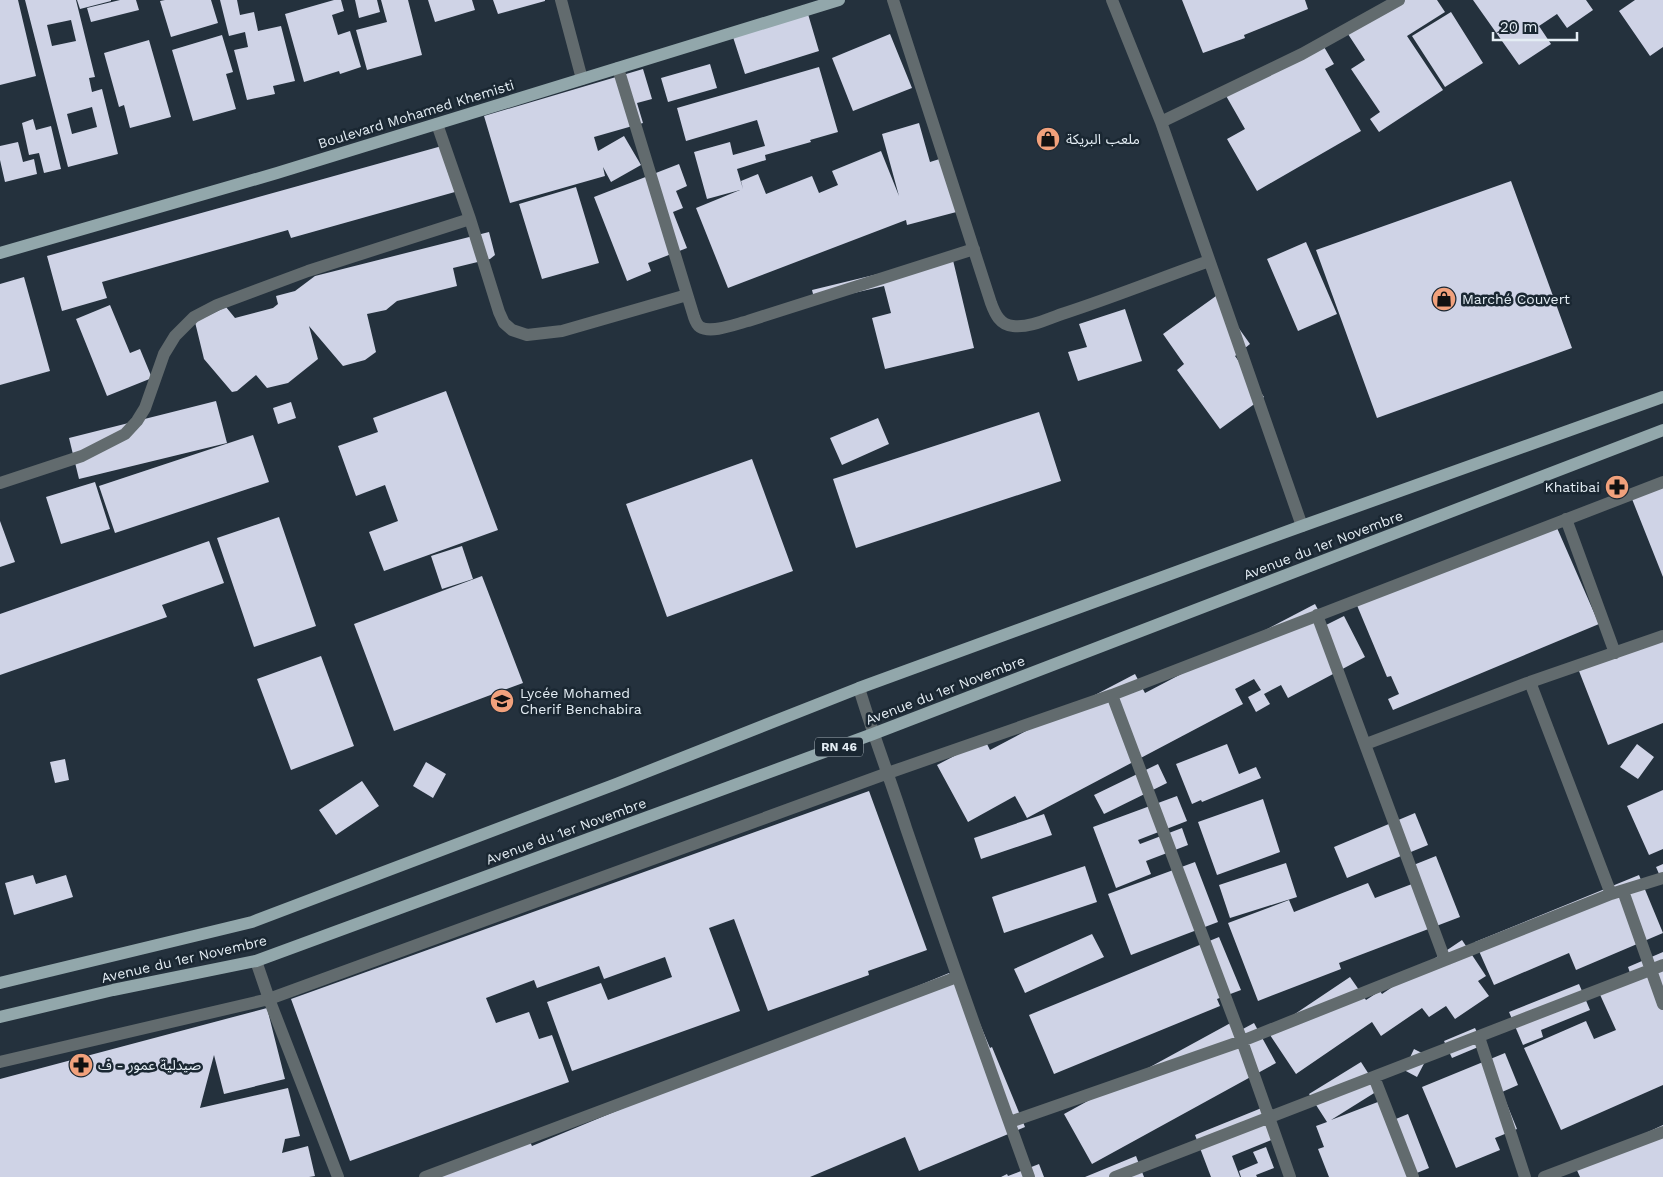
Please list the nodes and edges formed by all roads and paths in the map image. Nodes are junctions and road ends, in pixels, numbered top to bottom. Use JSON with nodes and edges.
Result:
{"nodes":[{"id":1,"x":561,"y":0,"type":"edge"},
{"id":2,"x":839,"y":0,"type":"edge"},
{"id":3,"x":893,"y":0,"type":"edge"},
{"id":4,"x":1112,"y":0,"type":"edge"},
{"id":5,"x":1399,"y":0,"type":"edge"},
{"id":6,"x":618,"y":68,"type":"junction"},
{"id":7,"x":582,"y":79,"type":"junction"},
{"id":8,"x":1160,"y":122,"type":"junction"},
{"id":9,"x":437,"y":124,"type":"junction"},
{"id":10,"x":470,"y":219,"type":"junction"},
{"id":11,"x":974,"y":249,"type":"junction"},
{"id":12,"x":0,"y":253,"type":"edge"},
{"id":13,"x":1209,"y":261,"type":"junction"},
{"id":14,"x":686,"y":294,"type":"junction"},
{"id":15,"x":1663,"y":397,"type":"edge"},
{"id":16,"x":1663,"y":430,"type":"edge"},
{"id":17,"x":1663,"y":482,"type":"edge"},
{"id":18,"x":0,"y":483,"type":"edge"},
{"id":19,"x":1566,"y":519,"type":"junction"},
{"id":20,"x":1302,"y":526,"type":"junction"},
{"id":21,"x":1317,"y":615,"type":"junction"},
{"id":22,"x":1663,"y":636,"type":"edge"},
{"id":23,"x":1615,"y":653,"type":"junction"},
{"id":24,"x":1530,"y":682,"type":"junction"},
{"id":25,"x":859,"y":688,"type":"junction"},
{"id":26,"x":1112,"y":695,"type":"junction"},
{"id":27,"x":873,"y":734,"type":"junction"},
{"id":28,"x":1366,"y":744,"type":"junction"},
{"id":29,"x":888,"y":773,"type":"junction"},
{"id":30,"x":1663,"y":878,"type":"edge"},
{"id":31,"x":1617,"y":892,"type":"junction"},
{"id":32,"x":256,"y":960,"type":"junction"},
{"id":33,"x":1445,"y":960,"type":"junction"},
{"id":34,"x":1663,"y":965,"type":"edge"},
{"id":35,"x":1650,"y":970,"type":"junction"},
{"id":36,"x":957,"y":976,"type":"junction"},
{"id":37,"x":0,"y":983,"type":"edge"},
{"id":38,"x":269,"y":999,"type":"junction"},
{"id":39,"x":1663,"y":1004,"type":"edge"},
{"id":40,"x":0,"y":1017,"type":"edge"},
{"id":41,"x":1479,"y":1037,"type":"junction"},
{"id":42,"x":1242,"y":1041,"type":"junction"},
{"id":43,"x":0,"y":1062,"type":"edge"},
{"id":44,"x":1374,"y":1077,"type":"junction"},
{"id":45,"x":1269,"y":1118,"type":"junction"},
{"id":46,"x":1010,"y":1122,"type":"junction"},
{"id":47,"x":1663,"y":1132,"type":"edge"},
{"id":48,"x":338,"y":1177,"type":"edge"},
{"id":49,"x":425,"y":1177,"type":"edge"},
{"id":50,"x":1028,"y":1177,"type":"edge"},
{"id":51,"x":1115,"y":1177,"type":"edge"},
{"id":52,"x":1290,"y":1177,"type":"edge"},
{"id":53,"x":1413,"y":1177,"type":"edge"},
{"id":54,"x":1525,"y":1177,"type":"edge"},
{"id":55,"x":1544,"y":1177,"type":"edge"}],
"edges":[{"from":1,"to":7,"type":"street"},
{"from":2,"to":6,"type":"main road","name":"Boulevard Mohamed Khemisti"},
{"from":3,"to":11,"type":"street"},
{"from":4,"to":8,"type":"street"},
{"from":5,"to":8,"type":"street"},
{"from":6,"to":7,"type":"main road","name":"Boulevard Mohamed Khemisti"},
{"from":6,"to":14,"type":"street"},
{"from":7,"to":9,"type":"main road","name":"Boulevard Mohamed Khemisti"},
{"from":8,"to":13,"type":"street"},
{"from":9,"to":10,"type":"street"},
{"from":9,"to":12,"type":"main road","name":"Boulevard Mohamed Khemisti"},
{"from":10,"to":14,"type":"street"},
{"from":10,"to":18,"type":"street"},
{"from":11,"to":13,"type":"street"},
{"from":11,"to":14,"type":"street"},
{"from":13,"to":20,"type":"street"},
{"from":15,"to":20,"type":"main road","name":"Avenue du 1er Novembre"},
{"from":16,"to":27,"type":"main road","name":"Avenue du 1er Novembre","number":"RN 46"},
{"from":17,"to":19,"type":"street"},
{"from":19,"to":21,"type":"street"},
{"from":19,"to":23,"type":"street"},
{"from":20,"to":25,"type":"main road","name":"Avenue du 1er Novembre"},
{"from":21,"to":26,"type":"street"},
{"from":21,"to":28,"type":"street"},
{"from":22,"to":23,"type":"street"},
{"from":23,"to":24,"type":"street"},
{"from":24,"to":28,"type":"street"},
{"from":24,"to":31,"type":"street"},
{"from":25,"to":27,"type":"street"},
{"from":25,"to":37,"type":"main road","name":"Avenue du 1er Novembre"},
{"from":26,"to":29,"type":"street"},
{"from":26,"to":42,"type":"street"},
{"from":27,"to":29,"type":"street"},
{"from":27,"to":32,"type":"main road","name":"Avenue du 1er Novembre","number":"RN 46"},
{"from":28,"to":33,"type":"street"},
{"from":29,"to":36,"type":"street"},
{"from":29,"to":38,"type":"street"},
{"from":30,"to":31,"type":"street"},
{"from":31,"to":33,"type":"street"},
{"from":31,"to":35,"type":"street"},
{"from":32,"to":38,"type":"street"},
{"from":32,"to":40,"type":"main road","name":"Avenue du 1er Novembre","number":"RN 46"},
{"from":33,"to":42,"type":"street"},
{"from":34,"to":35,"type":"street"},
{"from":35,"to":39,"type":"street"},
{"from":35,"to":41,"type":"street"},
{"from":36,"to":46,"type":"street"},
{"from":36,"to":49,"type":"street"},
{"from":38,"to":43,"type":"street"},
{"from":38,"to":48,"type":"street"},
{"from":41,"to":44,"type":"street"},
{"from":41,"to":54,"type":"street"},
{"from":42,"to":45,"type":"street"},
{"from":42,"to":46,"type":"street"},
{"from":44,"to":45,"type":"street"},
{"from":44,"to":53,"type":"street"},
{"from":45,"to":51,"type":"street"},
{"from":45,"to":52,"type":"street"},
{"from":46,"to":50,"type":"street"},
{"from":47,"to":55,"type":"street"}]}
